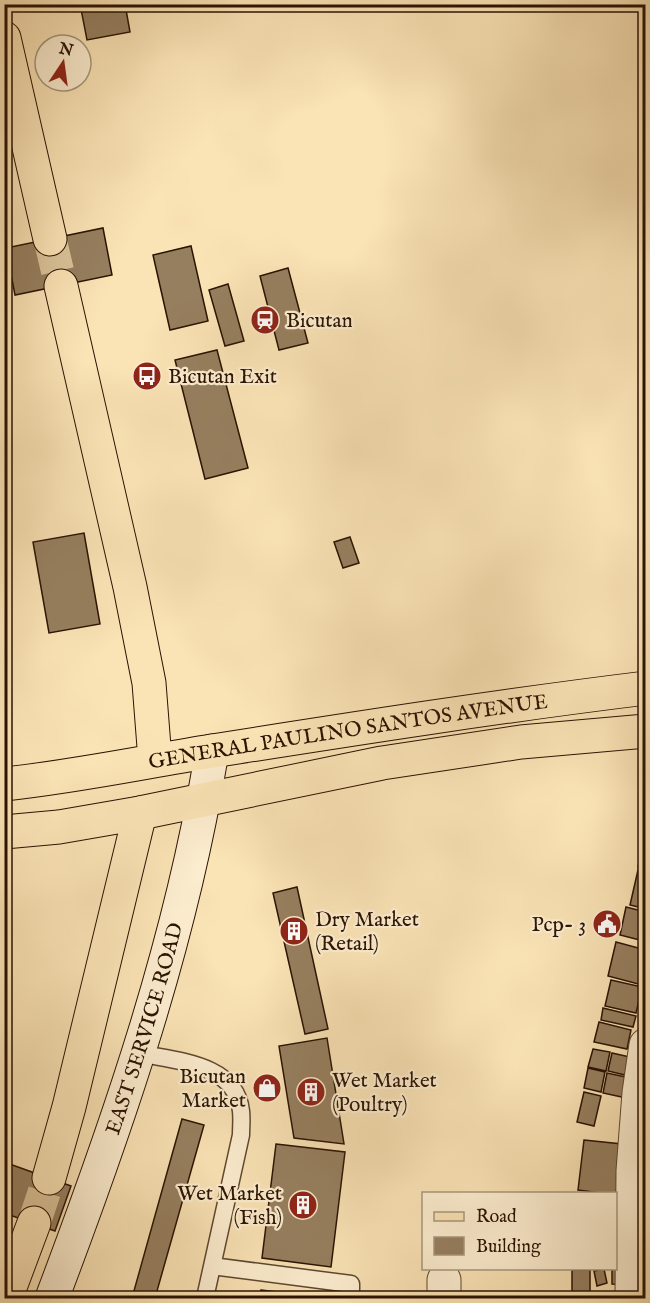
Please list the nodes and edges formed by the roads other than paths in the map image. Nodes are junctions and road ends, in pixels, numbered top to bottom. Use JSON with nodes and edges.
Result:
{"nodes":[{"id":1,"x":4,"y":38,"type":"edge"},
{"id":2,"x":51,"y":239,"type":"tunnel mouth"},
{"id":3,"x":61,"y":286,"type":"tunnel mouth"},
{"id":4,"x":645,"y":688,"type":"edge"},
{"id":5,"x":645,"y":731,"type":"edge"},
{"id":6,"x":212,"y":751,"type":"junction"},
{"id":7,"x":155,"y":760,"type":"junction"},
{"id":8,"x":4,"y":784,"type":"edge"},
{"id":9,"x":204,"y":800,"type":"junction"},
{"id":10,"x":140,"y":813,"type":"junction"},
{"id":11,"x":4,"y":832,"type":"edge"},
{"id":12,"x":645,"y":1045,"type":"edge"},
{"id":13,"x":139,"y":1053,"type":"junction"},
{"id":14,"x":49,"y":1178,"type":"tunnel mouth"},
{"id":15,"x":34,"y":1223,"type":"tunnel mouth"},
{"id":16,"x":212,"y":1266,"type":"junction"},
{"id":17,"x":6,"y":1299,"type":"edge"},
{"id":18,"x":52,"y":1299,"type":"edge"},
{"id":19,"x":205,"y":1299,"type":"edge"},
{"id":20,"x":351,"y":1299,"type":"edge"},
{"id":21,"x":632,"y":1299,"type":"edge"}],
"edges":[{"from":1,"to":2,"type":"main road"},
{"from":3,"to":7,"type":"main road"},
{"from":4,"to":6,"type":"main road","name":"GENERAL PAULINO SANTOS AVENUE"},
{"from":5,"to":9,"type":"main road","name":"GENERAL PAULINO SANTOS AVENUE"},
{"from":6,"to":7,"type":"main road","name":"GENERAL PAULINO SANTOS AVENUE"},
{"from":6,"to":9,"type":"main road","name":"EAST SERVICE ROAD"},
{"from":7,"to":8,"type":"main road","name":"GENERAL PAULINO SANTOS AVENUE"},
{"from":7,"to":10,"type":"main road"},
{"from":9,"to":10,"type":"main road","name":"GENERAL PAULINO SANTOS AVENUE"},
{"from":9,"to":13,"type":"main road","name":"EAST SERVICE ROAD"},
{"from":10,"to":11,"type":"main road","name":"GENERAL PAULINO SANTOS AVENUE"},
{"from":10,"to":14,"type":"main road"},
{"from":12,"to":21,"type":"main road"},
{"from":13,"to":16,"type":"lane"},
{"from":13,"to":18,"type":"main road","name":"EAST SERVICE ROAD"},
{"from":15,"to":17,"type":"main road"},
{"from":16,"to":19,"type":"lane"},
{"from":16,"to":20,"type":"lane"}]}
